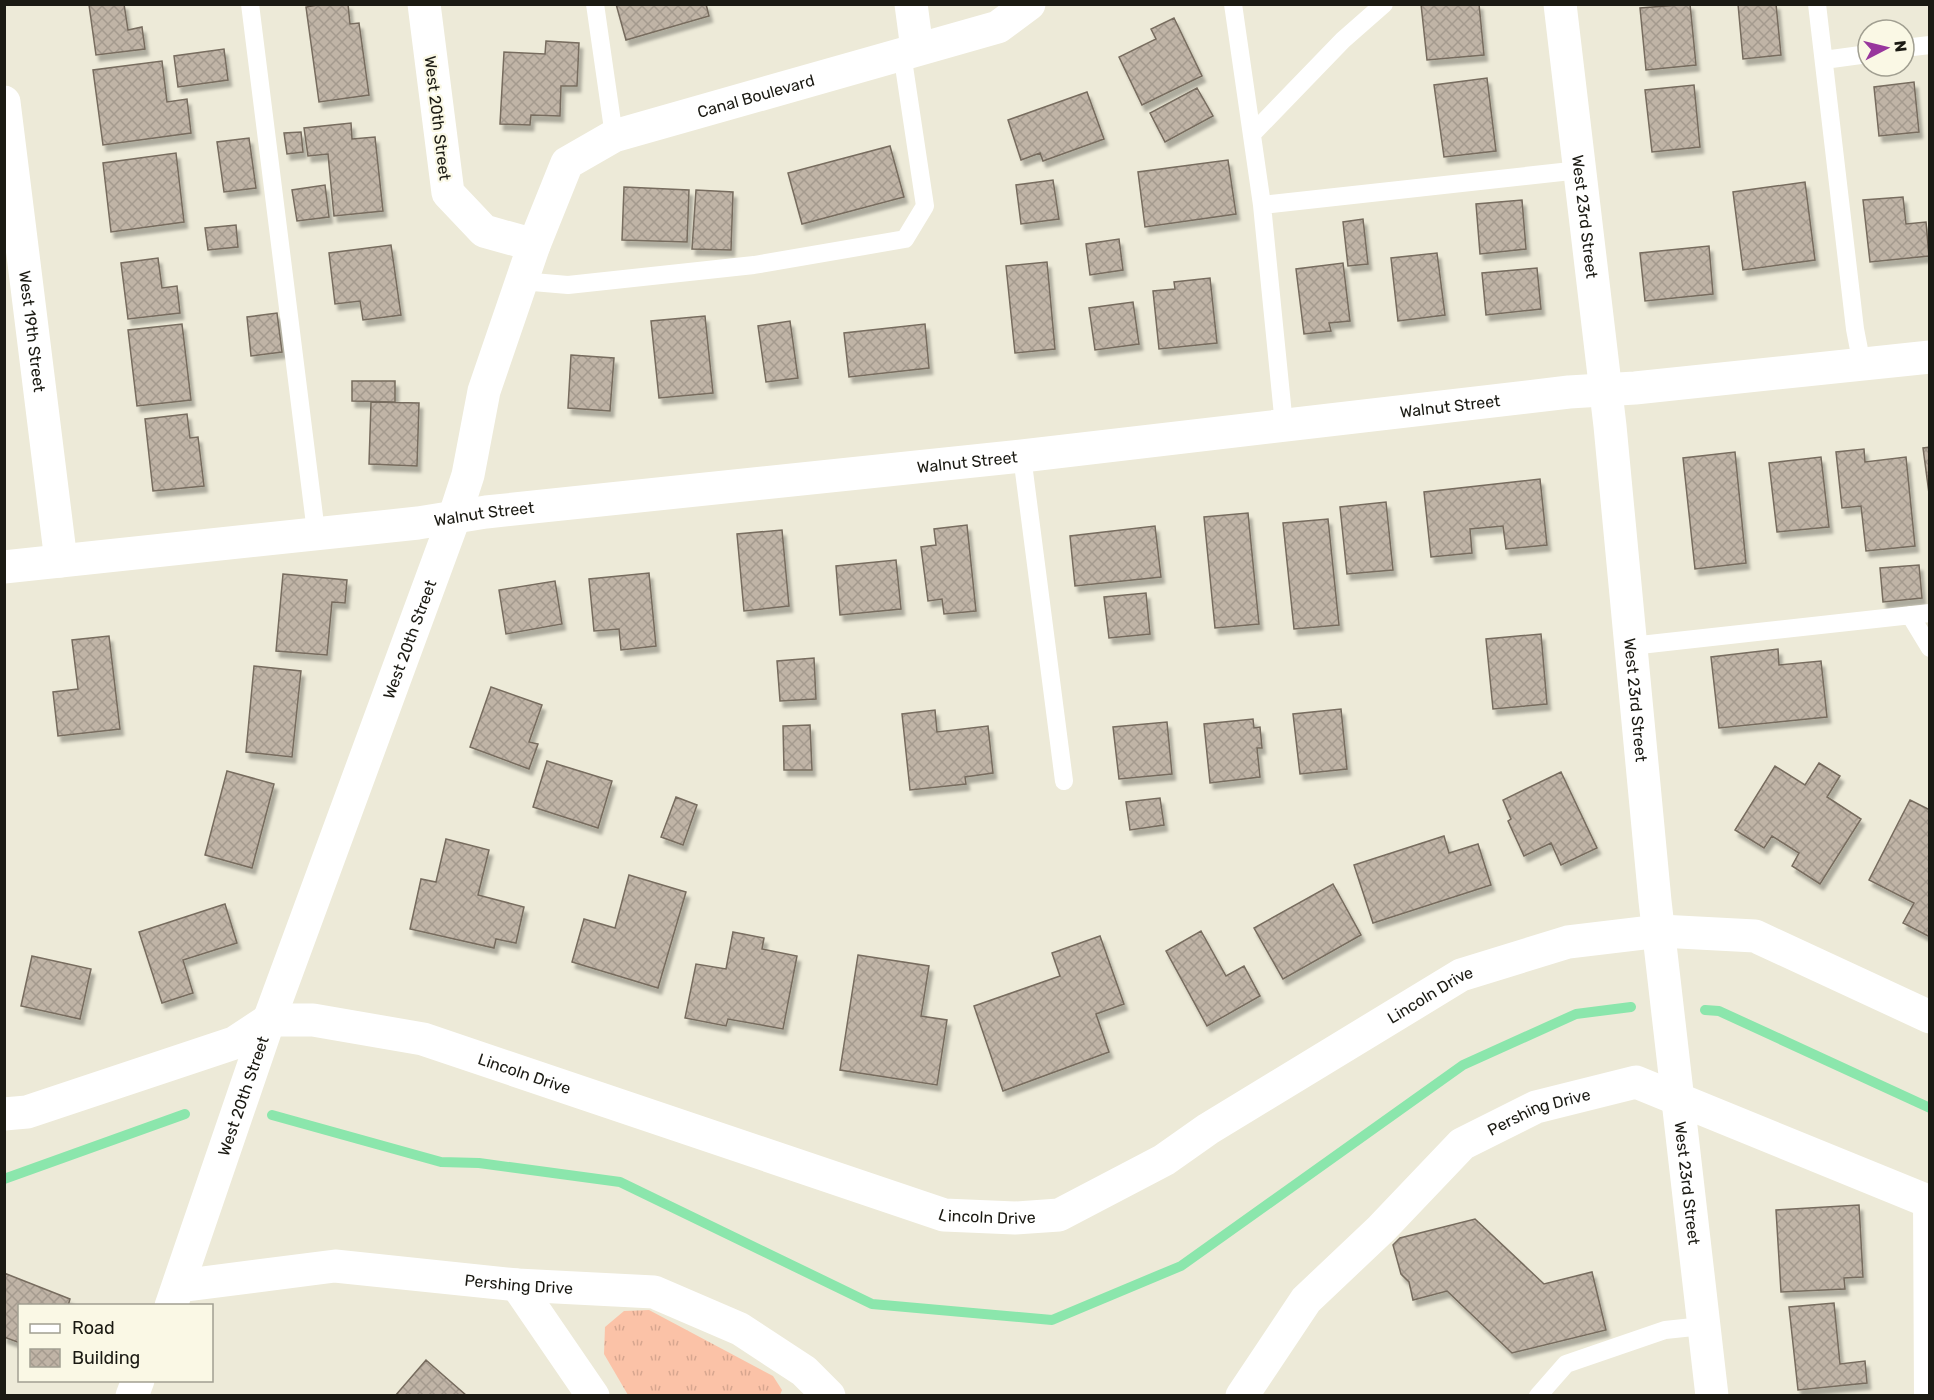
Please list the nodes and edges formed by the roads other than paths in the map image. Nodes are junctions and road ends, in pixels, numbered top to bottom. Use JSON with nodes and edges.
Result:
{"nodes":[{"id":1,"x":249,"y":4,"type":"edge"},
{"id":2,"x":424,"y":4,"type":"edge"},
{"id":3,"x":595,"y":4,"type":"edge"},
{"id":4,"x":911,"y":4,"type":"edge"},
{"id":5,"x":1029,"y":4,"type":"edge"},
{"id":6,"x":1233,"y":4,"type":"edge"},
{"id":7,"x":1384,"y":4,"type":"edge"},
{"id":8,"x":1560,"y":4,"type":"edge"},
{"id":9,"x":1817,"y":4,"type":"edge"},
{"id":10,"x":909,"y":51,"type":"junction"},
{"id":11,"x":1856,"y":56,"type":"edge"},
{"id":12,"x":1824,"y":60,"type":"junction"},
{"id":13,"x":4,"y":102,"type":"edge"},
{"id":14,"x":1254,"y":132,"type":"junction"},
{"id":15,"x":614,"y":136,"type":"junction"},
{"id":16,"x":1580,"y":170,"type":"junction"},
{"id":17,"x":1262,"y":205,"type":"junction"},
{"id":18,"x":534,"y":245,"type":"junction"},
{"id":19,"x":521,"y":281,"type":"junction"},
{"id":20,"x":1929,"y":357,"type":"edge"},
{"id":21,"x":1862,"y":365,"type":"junction"},
{"id":22,"x":1604,"y":389,"type":"junction"},
{"id":23,"x":1284,"y":425,"type":"junction"},
{"id":24,"x":1022,"y":456,"type":"junction"},
{"id":25,"x":454,"y":518,"type":"junction"},
{"id":26,"x":316,"y":532,"type":"junction"},
{"id":27,"x":61,"y":561,"type":"junction"},
{"id":28,"x":4,"y":567,"type":"edge"},
{"id":29,"x":1929,"y":613,"type":"edge"},
{"id":30,"x":1910,"y":615,"type":"junction"},
{"id":31,"x":1630,"y":646,"type":"junction"},
{"id":32,"x":1929,"y":648,"type":"edge"},
{"id":33,"x":1064,"y":781,"type":"dead end"},
{"id":34,"x":1660,"y":931,"type":"junction"},
{"id":35,"x":1929,"y":1017,"type":"edge"},
{"id":36,"x":269,"y":1020,"type":"junction"},
{"id":37,"x":1680,"y":1101,"type":"junction"},
{"id":38,"x":4,"y":1114,"type":"edge"},
{"id":39,"x":1926,"y":1200,"type":"edge"},
{"id":40,"x":517,"y":1285,"type":"junction"},
{"id":41,"x":175,"y":1296,"type":"edge"},
{"id":42,"x":1703,"y":1326,"type":"junction"},
{"id":43,"x":593,"y":1395,"type":"edge"},
{"id":44,"x":830,"y":1395,"type":"edge"},
{"id":45,"x":1242,"y":1395,"type":"edge"},
{"id":46,"x":1538,"y":1395,"type":"edge"},
{"id":47,"x":1712,"y":1395,"type":"edge"},
{"id":48,"x":1923,"y":1395,"type":"edge"}],
"edges":[{"from":1,"to":26,"type":"lane"},
{"from":2,"to":18,"type":"street","name":"West 20th Street"},
{"from":3,"to":15,"type":"lane"},
{"from":4,"to":10,"type":"street"},
{"from":5,"to":10,"type":"street","name":"Canal Boulevard"},
{"from":6,"to":14,"type":"lane"},
{"from":7,"to":14,"type":"lane"},
{"from":8,"to":16,"type":"street","name":"West 23rd Street"},
{"from":9,"to":12,"type":"lane"},
{"from":10,"to":15,"type":"street","name":"Canal Boulevard"},
{"from":10,"to":19,"type":"lane"},
{"from":11,"to":12,"type":"lane"},
{"from":12,"to":21,"type":"lane"},
{"from":13,"to":27,"type":"street","name":"West 19th Street"},
{"from":14,"to":17,"type":"lane"},
{"from":15,"to":18,"type":"street","name":"Canal Boulevard"},
{"from":16,"to":17,"type":"lane"},
{"from":16,"to":22,"type":"street","name":"West 23rd Street"},
{"from":17,"to":23,"type":"lane"},
{"from":18,"to":19,"type":"street","name":"West 20th Street"},
{"from":19,"to":25,"type":"street","name":"West 20th Street"},
{"from":20,"to":21,"type":"street","name":"Walnut Street"},
{"from":21,"to":22,"type":"street","name":"Walnut Street"},
{"from":22,"to":23,"type":"street","name":"Walnut Street"},
{"from":22,"to":31,"type":"street","name":"West 23rd Street"},
{"from":23,"to":24,"type":"street","name":"Walnut Street"},
{"from":24,"to":25,"type":"street","name":"Walnut Street"},
{"from":24,"to":33,"type":"lane"},
{"from":25,"to":26,"type":"street","name":"Walnut Street"},
{"from":25,"to":36,"type":"street","name":"West 20th Street"},
{"from":26,"to":27,"type":"street","name":"Walnut Street"},
{"from":27,"to":28,"type":"street","name":"Walnut Street"},
{"from":29,"to":30,"type":"lane"},
{"from":30,"to":31,"type":"lane"},
{"from":30,"to":32,"type":"lane"},
{"from":31,"to":34,"type":"street","name":"West 23rd Street"},
{"from":34,"to":35,"type":"street","name":"Lincoln Drive"},
{"from":34,"to":36,"type":"street","name":"Lincoln Drive"},
{"from":34,"to":37,"type":"street","name":"West 23rd Street"},
{"from":36,"to":38,"type":"street"},
{"from":36,"to":41,"type":"street","name":"West 20th Street"},
{"from":37,"to":39,"type":"street","name":"Pershing Drive"},
{"from":37,"to":42,"type":"street","name":"West 23rd Street"},
{"from":37,"to":45,"type":"street","name":"Pershing Drive"},
{"from":39,"to":48,"type":"lane"},
{"from":40,"to":41,"type":"street","name":"Pershing Drive"},
{"from":40,"to":43,"type":"street"},
{"from":40,"to":44,"type":"street","name":"Pershing Drive"},
{"from":42,"to":46,"type":"lane"},
{"from":42,"to":47,"type":"street","name":"West 23rd Street"}]}
